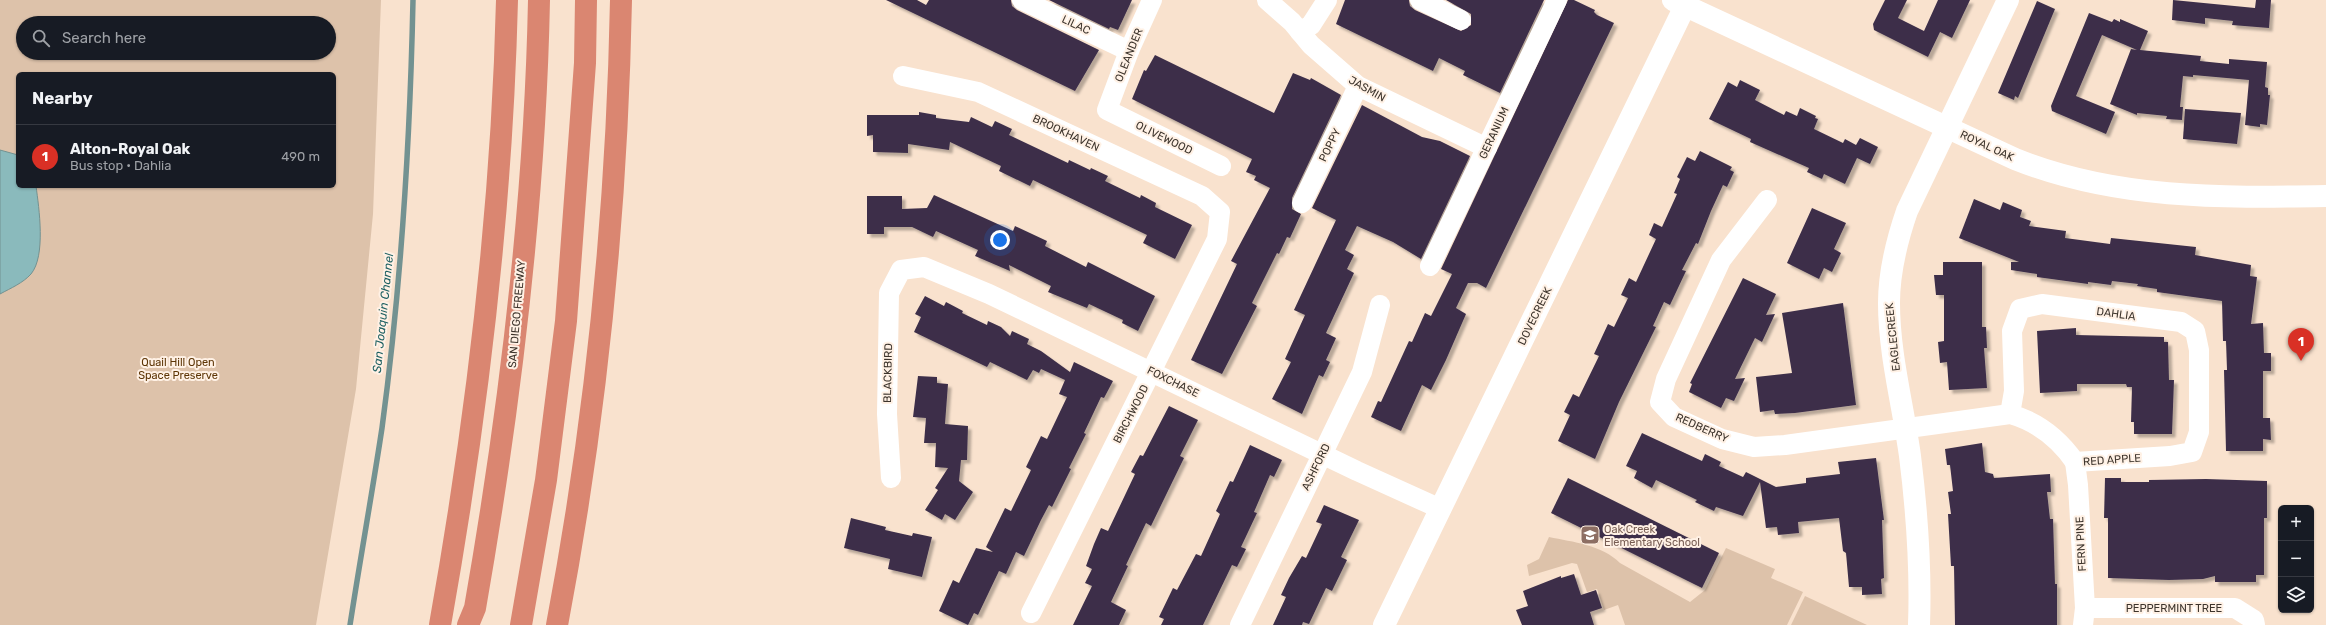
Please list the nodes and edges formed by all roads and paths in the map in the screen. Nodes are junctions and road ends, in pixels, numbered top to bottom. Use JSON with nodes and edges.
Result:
{"nodes":[{"id":1,"x":507,"y":0,"type":"edge"},
{"id":2,"x":539,"y":0,"type":"edge"},
{"id":3,"x":586,"y":0,"type":"edge"},
{"id":4,"x":621,"y":0,"type":"edge"},
{"id":5,"x":1022,"y":0,"type":"edge"},
{"id":6,"x":1152,"y":0,"type":"edge"},
{"id":7,"x":1267,"y":0,"type":"edge"},
{"id":8,"x":1327,"y":0,"type":"edge"},
{"id":9,"x":1420,"y":0,"type":"edge"},
{"id":10,"x":1557,"y":0,"type":"edge"},
{"id":11,"x":2008,"y":0,"type":"edge"},
{"id":12,"x":1679,"y":3,"type":"edge"},
{"id":13,"x":1461,"y":20,"type":"dead end"},
{"id":14,"x":1300,"y":32,"type":"junction"},
{"id":15,"x":1129,"y":51,"type":"junction"},
{"id":16,"x":903,"y":76,"type":"dead end"},
{"id":17,"x":1358,"y":86,"type":"junction"},
{"id":18,"x":1107,"y":110,"type":"joint"},
{"id":19,"x":1948,"y":128,"type":"junction"},
{"id":20,"x":1487,"y":148,"type":"junction"},
{"id":21,"x":1221,"y":166,"type":"dead end"},
{"id":22,"x":2326,"y":196,"type":"edge"},
{"id":23,"x":1767,"y":200,"type":"dead end"},
{"id":24,"x":1302,"y":203,"type":"dead end"},
{"id":25,"x":1220,"y":212,"type":"joint"},
{"id":26,"x":1430,"y":266,"type":"dead end"},
{"id":27,"x":901,"y":270,"type":"joint"},
{"id":28,"x":1380,"y":305,"type":"dead end"},
{"id":29,"x":1152,"y":372,"type":"junction"},
{"id":30,"x":2010,"y":414,"type":"junction"},
{"id":31,"x":1906,"y":429,"type":"junction"},
{"id":32,"x":2192,"y":452,"type":"joint"},
{"id":33,"x":1322,"y":455,"type":"junction"},
{"id":34,"x":2075,"y":462,"type":"junction"},
{"id":35,"x":891,"y":478,"type":"dead end"},
{"id":36,"x":1442,"y":509,"type":"junction"},
{"id":37,"x":1031,"y":613,"type":"dead end"},
{"id":38,"x":2084,"y":617,"type":"edge"},
{"id":39,"x":440,"y":625,"type":"edge"},
{"id":40,"x":468,"y":625,"type":"edge"},
{"id":41,"x":521,"y":625,"type":"edge"},
{"id":42,"x":557,"y":625,"type":"edge"},
{"id":43,"x":1240,"y":625,"type":"edge"},
{"id":44,"x":1384,"y":625,"type":"edge"},
{"id":45,"x":1919,"y":625,"type":"edge"},
{"id":46,"x":2255,"y":625,"type":"edge"}],
"edges":[{"from":1,"to":39,"type":"highway"},
{"from":2,"to":40,"type":"highway","name":"SAN DIEGO FREEWAY"},
{"from":3,"to":41,"type":"highway"},
{"from":4,"to":42,"type":"highway"},
{"from":5,"to":15,"type":"street","name":"LILAC"},
{"from":6,"to":15,"type":"street","name":"OLEANDER"},
{"from":7,"to":14,"type":"street","name":"JASMIN"},
{"from":8,"to":14,"type":"street"},
{"from":9,"to":13,"type":"street"},
{"from":10,"to":20,"type":"street","name":"GERANIUM"},
{"from":11,"to":19,"type":"street","name":"EAGLECREEK"},
{"from":12,"to":19,"type":"street","name":"ROYAL OAK"},
{"from":12,"to":36,"type":"street","name":"DOVECREEK"},
{"from":14,"to":17,"type":"street","name":"JASMIN"},
{"from":15,"to":18,"type":"street","name":"OLEANDER"},
{"from":16,"to":25,"type":"street","name":"BROOKHAVEN"},
{"from":17,"to":20,"type":"street","name":"JASMIN"},
{"from":17,"to":24,"type":"street","name":"POPPY"},
{"from":18,"to":21,"type":"street","name":"OLIVEWOOD"},
{"from":19,"to":22,"type":"street","name":"ROYAL OAK"},
{"from":19,"to":31,"type":"street","name":"EAGLECREEK"},
{"from":20,"to":26,"type":"street","name":"GERANIUM"},
{"from":23,"to":31,"type":"street","name":"REDBERRY"},
{"from":25,"to":29,"type":"street","name":"BIRCHWOOD"},
{"from":27,"to":29,"type":"street","name":"FOXCHASE"},
{"from":27,"to":35,"type":"street","name":"BLACKBIRD"},
{"from":28,"to":33,"type":"street","name":"ASHFORD"},
{"from":29,"to":33,"type":"street","name":"FOXCHASE"},
{"from":29,"to":37,"type":"street","name":"BIRCHWOOD"},
{"from":30,"to":31,"type":"street","name":"RED APPLE"},
{"from":30,"to":32,"type":"street","name":"DAHLIA"},
{"from":30,"to":34,"type":"street","name":"RED APPLE"},
{"from":31,"to":45,"type":"street","name":"EAGLECREEK"},
{"from":32,"to":34,"type":"street","name":"RED APPLE"},
{"from":33,"to":36,"type":"street","name":"FOXCHASE"},
{"from":33,"to":43,"type":"street","name":"ASHFORD"},
{"from":34,"to":38,"type":"street","name":"FERN PINE"},
{"from":36,"to":44,"type":"street","name":"DOVECREEK"},
{"from":38,"to":46,"type":"street","name":"PEPPERMINT TREE"}]}
